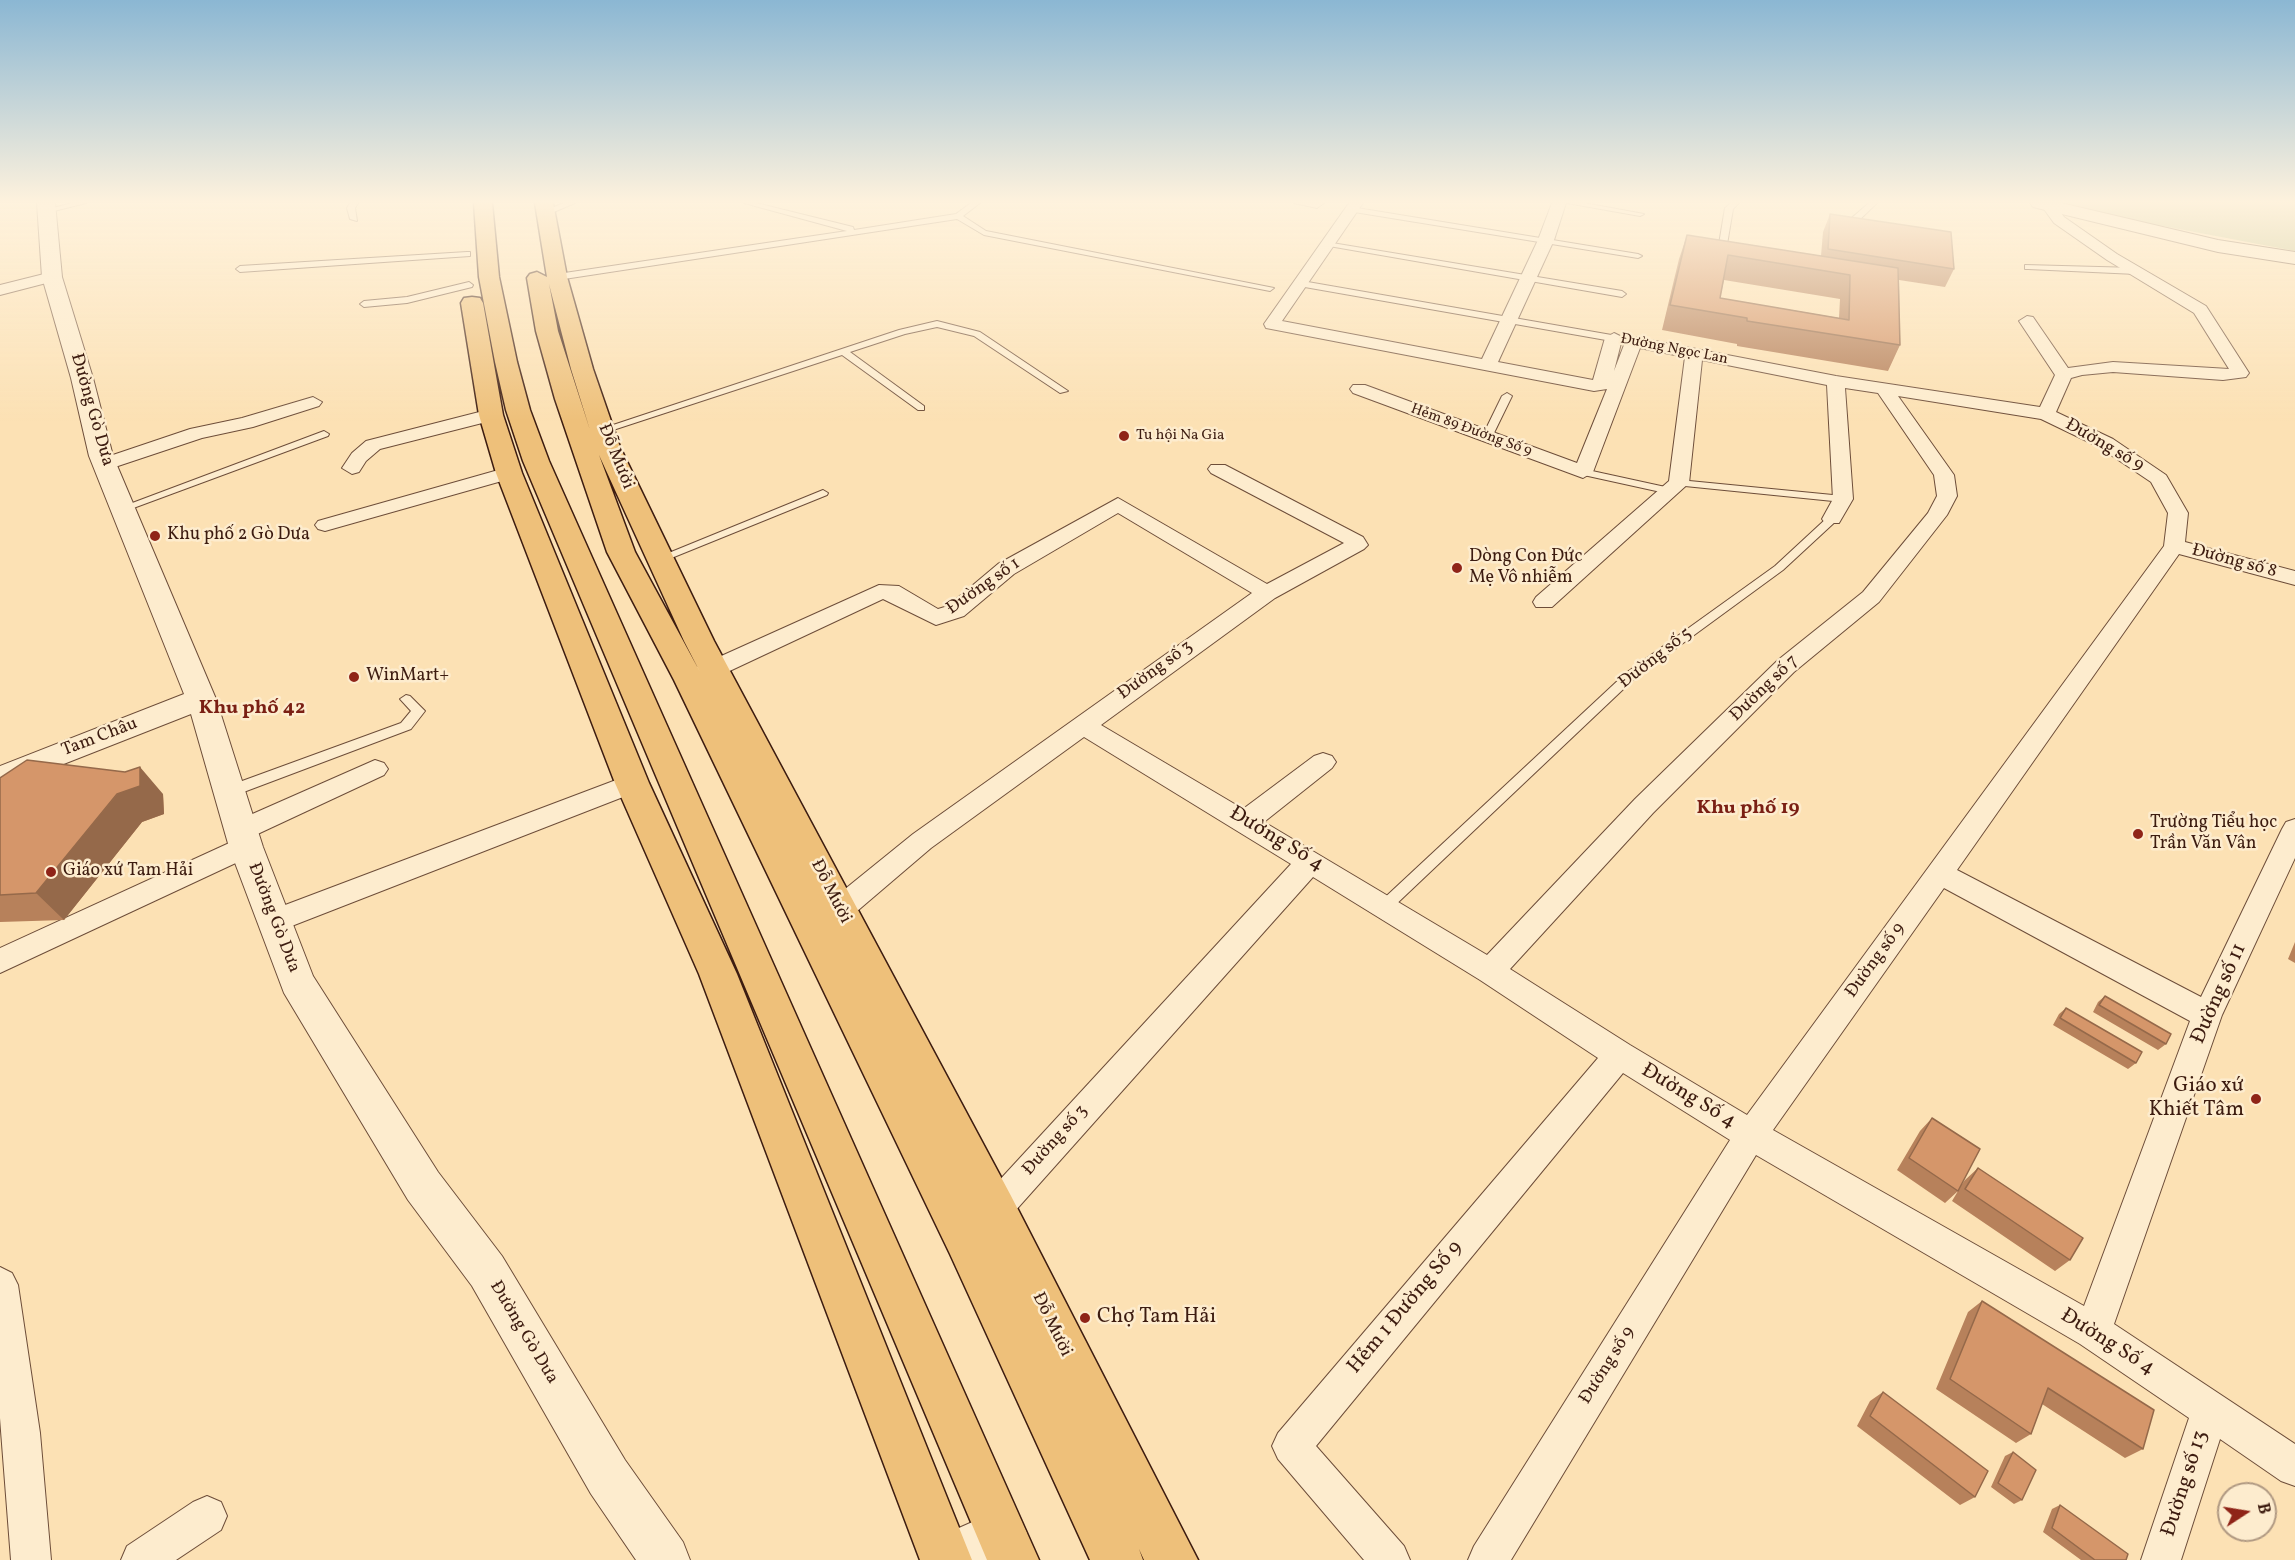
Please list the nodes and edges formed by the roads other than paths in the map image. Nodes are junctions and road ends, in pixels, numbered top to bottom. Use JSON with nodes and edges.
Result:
{"nodes":[{"id":1,"x":456,"y":276,"type":"edge"},
{"id":2,"x":469,"y":276,"type":"edge"},
{"id":3,"x":489,"y":276,"type":"edge"},
{"id":4,"x":562,"y":276,"type":"edge"},
{"id":5,"x":1207,"y":276,"type":"edge"},
{"id":6,"x":1308,"y":276,"type":"edge"},
{"id":7,"x":1510,"y":276,"type":"edge"},
{"id":8,"x":1529,"y":276,"type":"edge"},
{"id":9,"x":2144,"y":276,"type":"edge"},
{"id":10,"x":52,"y":277,"type":"joint"},
{"id":11,"x":547,"y":278,"type":"junction"},
{"id":12,"x":1528,"y":279,"type":"junction"},
{"id":13,"x":1302,"y":284,"type":"junction"},
{"id":14,"x":1270,"y":288,"type":"dead end"},
{"id":15,"x":0,"y":290,"type":"edge"},
{"id":16,"x":1622,"y":294,"type":"dead end"},
{"id":17,"x":364,"y":304,"type":"dead end"},
{"id":18,"x":1509,"y":320,"type":"junction"},
{"id":19,"x":2027,"y":321,"type":"dead end"},
{"id":20,"x":1626,"y":340,"type":"junction"},
{"id":21,"x":843,"y":351,"type":"junction"},
{"id":22,"x":1694,"y":354,"type":"junction"},
{"id":23,"x":1488,"y":365,"type":"junction"},
{"id":24,"x":2064,"y":375,"type":"junction"},
{"id":25,"x":1836,"y":381,"type":"junction"},
{"id":26,"x":1359,"y":389,"type":"dead end"},
{"id":27,"x":1884,"y":389,"type":"junction"},
{"id":28,"x":1063,"y":391,"type":"dead end"},
{"id":29,"x":1507,"y":396,"type":"dead end"},
{"id":30,"x":313,"y":402,"type":"dead end"},
{"id":31,"x":921,"y":408,"type":"dead end"},
{"id":32,"x":2046,"y":414,"type":"junction"},
{"id":33,"x":491,"y":415,"type":"junction"},
{"id":34,"x":603,"y":429,"type":"junction"},
{"id":35,"x":324,"y":434,"type":"dead end"},
{"id":36,"x":1487,"y":437,"type":"junction"},
{"id":37,"x":105,"y":464,"type":"junction"},
{"id":38,"x":352,"y":468,"type":"dead end"},
{"id":39,"x":1218,"y":469,"type":"dead end"},
{"id":40,"x":1583,"y":472,"type":"junction"},
{"id":41,"x":509,"y":473,"type":"junction"},
{"id":42,"x":1675,"y":487,"type":"junction"},
{"id":43,"x":823,"y":493,"type":"dead end"},
{"id":44,"x":1843,"y":499,"type":"junction"},
{"id":45,"x":124,"y":508,"type":"junction"},
{"id":46,"x":1832,"y":519,"type":"joint"},
{"id":47,"x":325,"y":525,"type":"dead end"},
{"id":48,"x":2174,"y":546,"type":"junction"},
{"id":49,"x":660,"y":559,"type":"junction"},
{"id":50,"x":2295,"y":578,"type":"edge"},
{"id":51,"x":1267,"y":593,"type":"junction"},
{"id":52,"x":1544,"y":602,"type":"dead end"},
{"id":53,"x":702,"y":674,"type":"junction"},
{"id":54,"x":201,"y":699,"type":"junction"},
{"id":55,"x":406,"y":699,"type":"dead end"},
{"id":56,"x":1082,"y":725,"type":"junction"},
{"id":57,"x":1323,"y":762,"type":"dead end"},
{"id":58,"x":375,"y":769,"type":"dead end"},
{"id":59,"x":0,"y":777,"type":"edge"},
{"id":60,"x":632,"y":783,"type":"junction"},
{"id":61,"x":228,"y":792,"type":"junction"},
{"id":62,"x":1245,"y":822,"type":"junction"},
{"id":63,"x":2295,"y":829,"type":"edge"},
{"id":64,"x":244,"y":838,"type":"junction"},
{"id":65,"x":1311,"y":861,"type":"junction"},
{"id":66,"x":1939,"y":873,"type":"junction"},
{"id":67,"x":1385,"y":906,"type":"junction"},
{"id":68,"x":838,"y":910,"type":"junction"},
{"id":69,"x":274,"y":921,"type":"junction"},
{"id":70,"x":0,"y":961,"type":"edge"},
{"id":71,"x":1490,"y":970,"type":"junction"},
{"id":72,"x":718,"y":974,"type":"junction"},
{"id":73,"x":765,"y":993,"type":"junction"},
{"id":74,"x":2207,"y":1015,"type":"junction"},
{"id":75,"x":1619,"y":1055,"type":"junction"},
{"id":76,"x":1751,"y":1135,"type":"junction"},
{"id":77,"x":995,"y":1209,"type":"junction"},
{"id":78,"x":0,"y":1285,"type":"edge"},
{"id":79,"x":2093,"y":1331,"type":"junction"},
{"id":80,"x":2211,"y":1409,"type":"junction"},
{"id":81,"x":2295,"y":1467,"type":"edge"},
{"id":82,"x":207,"y":1516,"type":"dead end"},
{"id":83,"x":1008,"y":1547,"type":"edge"},
{"id":84,"x":31,"y":1560,"type":"edge"},
{"id":85,"x":141,"y":1560,"type":"edge"},
{"id":86,"x":665,"y":1560,"type":"edge"},
{"id":87,"x":946,"y":1560,"type":"edge"},
{"id":88,"x":1118,"y":1560,"type":"edge"},
{"id":89,"x":1172,"y":1560,"type":"edge"},
{"id":90,"x":1390,"y":1560,"type":"edge"},
{"id":91,"x":1488,"y":1560,"type":"edge"},
{"id":92,"x":2161,"y":1560,"type":"edge"}],
"edges":[{"from":1,"to":17,"type":"lane"},
{"from":2,"to":33,"type":"highway"},
{"from":3,"to":73,"type":"highway"},
{"from":4,"to":11,"type":"lane"},
{"from":5,"to":14,"type":"lane"},
{"from":6,"to":13,"type":"street"},
{"from":7,"to":12,"type":"lane"},
{"from":8,"to":12,"type":"street"},
{"from":9,"to":24,"type":"street"},
{"from":10,"to":15,"type":"street"},
{"from":10,"to":37,"type":"street","name":"Đường Gò Dưa"},
{"from":11,"to":34,"type":"highway","name":"Đỗ Mười"},
{"from":11,"to":53,"type":"highway","name":"Đỗ Mười"},
{"from":12,"to":16,"type":"lane"},
{"from":12,"to":18,"type":"street"},
{"from":13,"to":18,"type":"lane","name":"Đường Ngọc Lan"},
{"from":13,"to":23,"type":"street"},
{"from":18,"to":20,"type":"lane","name":"Đường Ngọc Lan"},
{"from":18,"to":23,"type":"street"},
{"from":19,"to":24,"type":"street"},
{"from":20,"to":22,"type":"street","name":"Đường Ngọc Lan"},
{"from":20,"to":23,"type":"street"},
{"from":20,"to":40,"type":"street"},
{"from":21,"to":28,"type":"lane"},
{"from":21,"to":31,"type":"lane"},
{"from":21,"to":34,"type":"lane"},
{"from":22,"to":25,"type":"street","name":"Đường Ngọc Lan"},
{"from":22,"to":42,"type":"street"},
{"from":24,"to":32,"type":"street"},
{"from":25,"to":27,"type":"street","name":"Đường Ngọc Lan"},
{"from":25,"to":44,"type":"street"},
{"from":26,"to":36,"type":"street","name":"Hẻm 89 Đường Số 9"},
{"from":27,"to":32,"type":"street","name":"Đường Ngọc Lan"},
{"from":27,"to":71,"type":"street","name":"Đường số 7"},
{"from":29,"to":36,"type":"lane"},
{"from":30,"to":37,"type":"street"},
{"from":32,"to":48,"type":"street","name":"Đường số 9"},
{"from":33,"to":38,"type":"street"},
{"from":33,"to":41,"type":"highway"},
{"from":34,"to":49,"type":"highway","name":"Đỗ Mười"},
{"from":35,"to":45,"type":"lane"},
{"from":36,"to":40,"type":"street","name":"Hẻm 89 Đường Số 9"},
{"from":37,"to":45,"type":"street","name":"Đường Gò Dưa"},
{"from":39,"to":51,"type":"street","name":"Đường số 3"},
{"from":40,"to":42,"type":"lane"},
{"from":41,"to":47,"type":"street"},
{"from":41,"to":60,"type":"highway"},
{"from":42,"to":44,"type":"lane"},
{"from":42,"to":52,"type":"street"},
{"from":43,"to":49,"type":"lane"},
{"from":44,"to":46,"type":"street","name":"Đường số 5"},
{"from":45,"to":54,"type":"street","name":"Đường Gò Dưa"},
{"from":46,"to":67,"type":"lane","name":"Đường số 5"},
{"from":48,"to":50,"type":"street","name":"Đường số 8"},
{"from":48,"to":66,"type":"street","name":"Đường số 9"},
{"from":49,"to":53,"type":"highway","name":"Đỗ Mười"},
{"from":51,"to":53,"type":"street","name":"Đường số 1"},
{"from":51,"to":56,"type":"street","name":"Đường số 3"},
{"from":53,"to":68,"type":"highway","name":"Đỗ Mười"},
{"from":53,"to":88,"type":"highway","name":"Đỗ Mười"},
{"from":54,"to":59,"type":"street","name":"Tam Châu"},
{"from":54,"to":61,"type":"street","name":"Đường Gò Dưa"},
{"from":55,"to":61,"type":"lane"},
{"from":56,"to":62,"type":"street","name":"Đường Số 4"},
{"from":56,"to":68,"type":"street","name":"Đường số 3"},
{"from":57,"to":62,"type":"street"},
{"from":58,"to":64,"type":"street"},
{"from":60,"to":69,"type":"street"},
{"from":60,"to":72,"type":"highway"},
{"from":61,"to":64,"type":"street","name":"Đường Gò Dưa"},
{"from":62,"to":65,"type":"street","name":"Đường Số 4"},
{"from":63,"to":74,"type":"street","name":"Đường số 11"},
{"from":64,"to":69,"type":"street","name":"Đường Gò Dưa"},
{"from":64,"to":70,"type":"street"},
{"from":65,"to":67,"type":"street","name":"Đường Số 4"},
{"from":65,"to":77,"type":"street","name":"Đường số 3"},
{"from":66,"to":74,"type":"street"},
{"from":66,"to":76,"type":"street","name":"Đường số 9"},
{"from":67,"to":71,"type":"street","name":"Đường Số 4"},
{"from":68,"to":77,"type":"highway","name":"Đỗ Mười"},
{"from":69,"to":86,"type":"street","name":"Đường Gò Dưa"},
{"from":71,"to":75,"type":"street","name":"Đường Số 4"},
{"from":72,"to":73,"type":"highway"},
{"from":72,"to":87,"type":"highway"},
{"from":73,"to":83,"type":"highway"},
{"from":74,"to":79,"type":"street","name":"Đường số 11"},
{"from":75,"to":76,"type":"street","name":"Đường Số 4"},
{"from":75,"to":90,"type":"street","name":"Hẻm 1 Đường Số 9"},
{"from":76,"to":79,"type":"street","name":"Đường Số 4"},
{"from":76,"to":91,"type":"street","name":"Đường số 9"},
{"from":77,"to":89,"type":"highway","name":"Đỗ Mười"},
{"from":78,"to":84,"type":"street"},
{"from":79,"to":80,"type":"street","name":"Đường Số 4"},
{"from":80,"to":81,"type":"street","name":"Đường Số 4"},
{"from":80,"to":92,"type":"street","name":"Đường số 13"},
{"from":82,"to":85,"type":"street"},
{"from":83,"to":87,"type":"street"}]}
